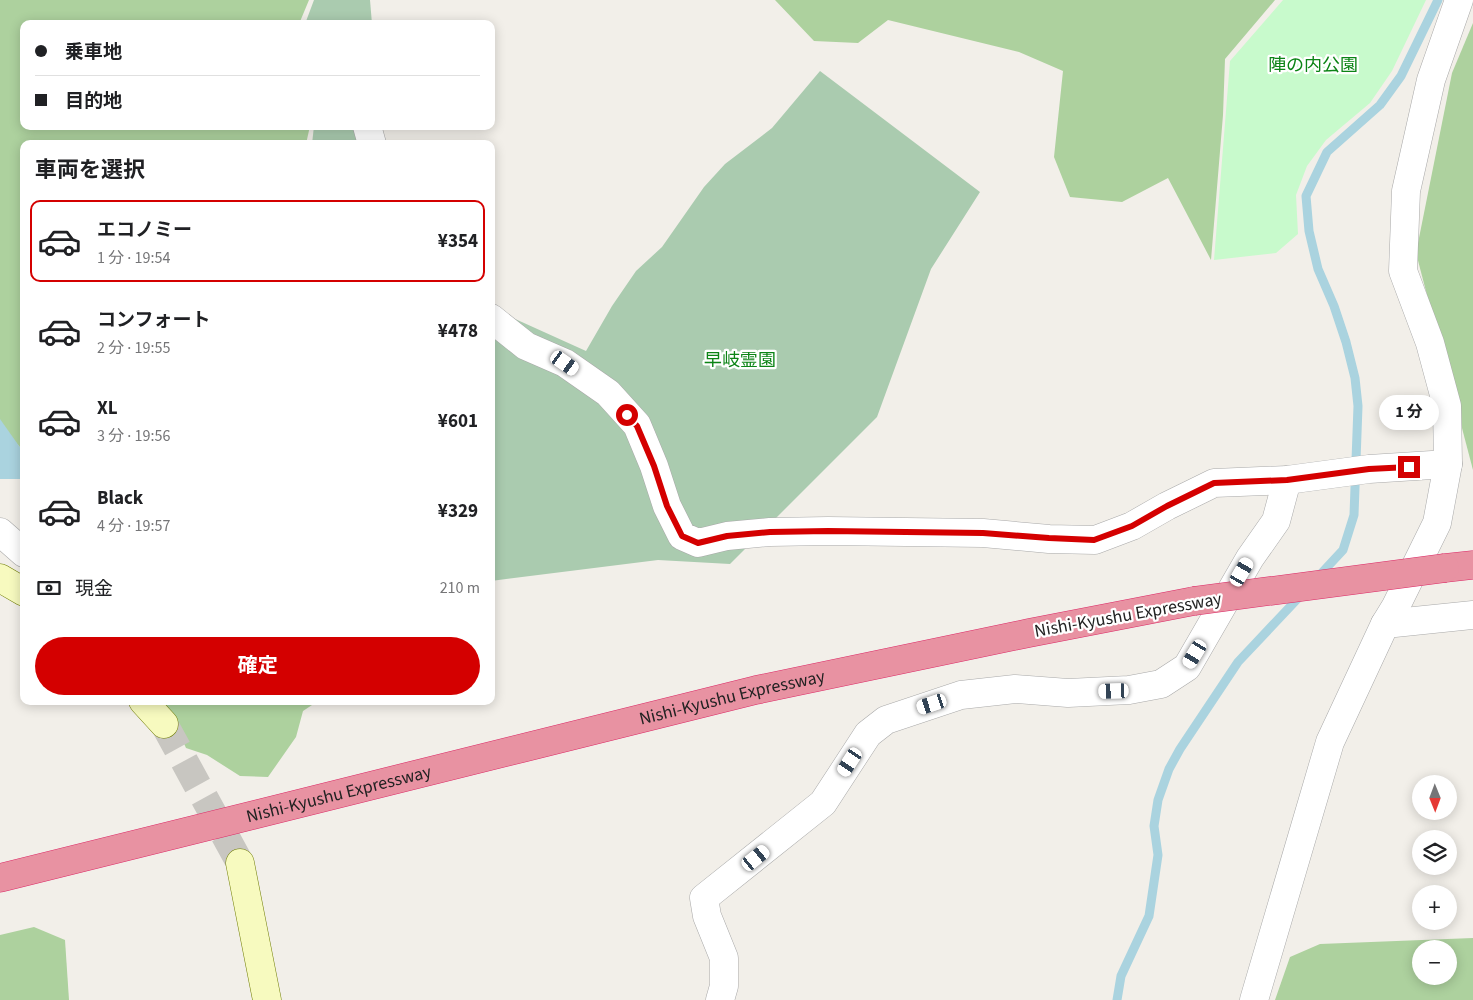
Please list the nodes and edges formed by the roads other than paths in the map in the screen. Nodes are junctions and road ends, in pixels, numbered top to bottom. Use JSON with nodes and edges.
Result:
{"nodes":[{"id":1,"x":1459,"y":0,"type":"edge"},
{"id":2,"x":495,"y":321,"type":"edge"},
{"id":3,"x":1448,"y":464,"type":"junction"},
{"id":4,"x":1287,"y":480,"type":"junction"},
{"id":5,"x":0,"y":532,"type":"edge"},
{"id":6,"x":20,"y":550,"type":"edge"},
{"id":7,"x":1473,"y":565,"type":"edge"},
{"id":8,"x":0,"y":578,"type":"edge"},
{"id":9,"x":20,"y":590,"type":"edge"},
{"id":10,"x":1473,"y":615,"type":"edge"},
{"id":11,"x":1386,"y":624,"type":"junction"},
{"id":12,"x":147,"y":705,"type":"edge"},
{"id":13,"x":164,"y":724,"type":"tunnel mouth"},
{"id":14,"x":240,"y":863,"type":"tunnel mouth"},
{"id":15,"x":0,"y":878,"type":"edge"},
{"id":16,"x":267,"y":1000,"type":"edge"},
{"id":17,"x":720,"y":1000,"type":"edge"},
{"id":18,"x":1254,"y":1000,"type":"edge"}],
"edges":[{"from":1,"to":3,"type":"street"},
{"from":2,"to":4,"type":"street"},
{"from":3,"to":4,"type":"street"},
{"from":3,"to":11,"type":"street"},
{"from":4,"to":17,"type":"street"},
{"from":5,"to":6,"type":"street"},
{"from":7,"to":15,"type":"highway","name":"Nishi-Kyushu Expressway","bridge":true},
{"from":8,"to":9,"type":"street"},
{"from":10,"to":11,"type":"street"},
{"from":11,"to":18,"type":"street"},
{"from":12,"to":13,"type":"street"},
{"from":14,"to":16,"type":"street"}]}
